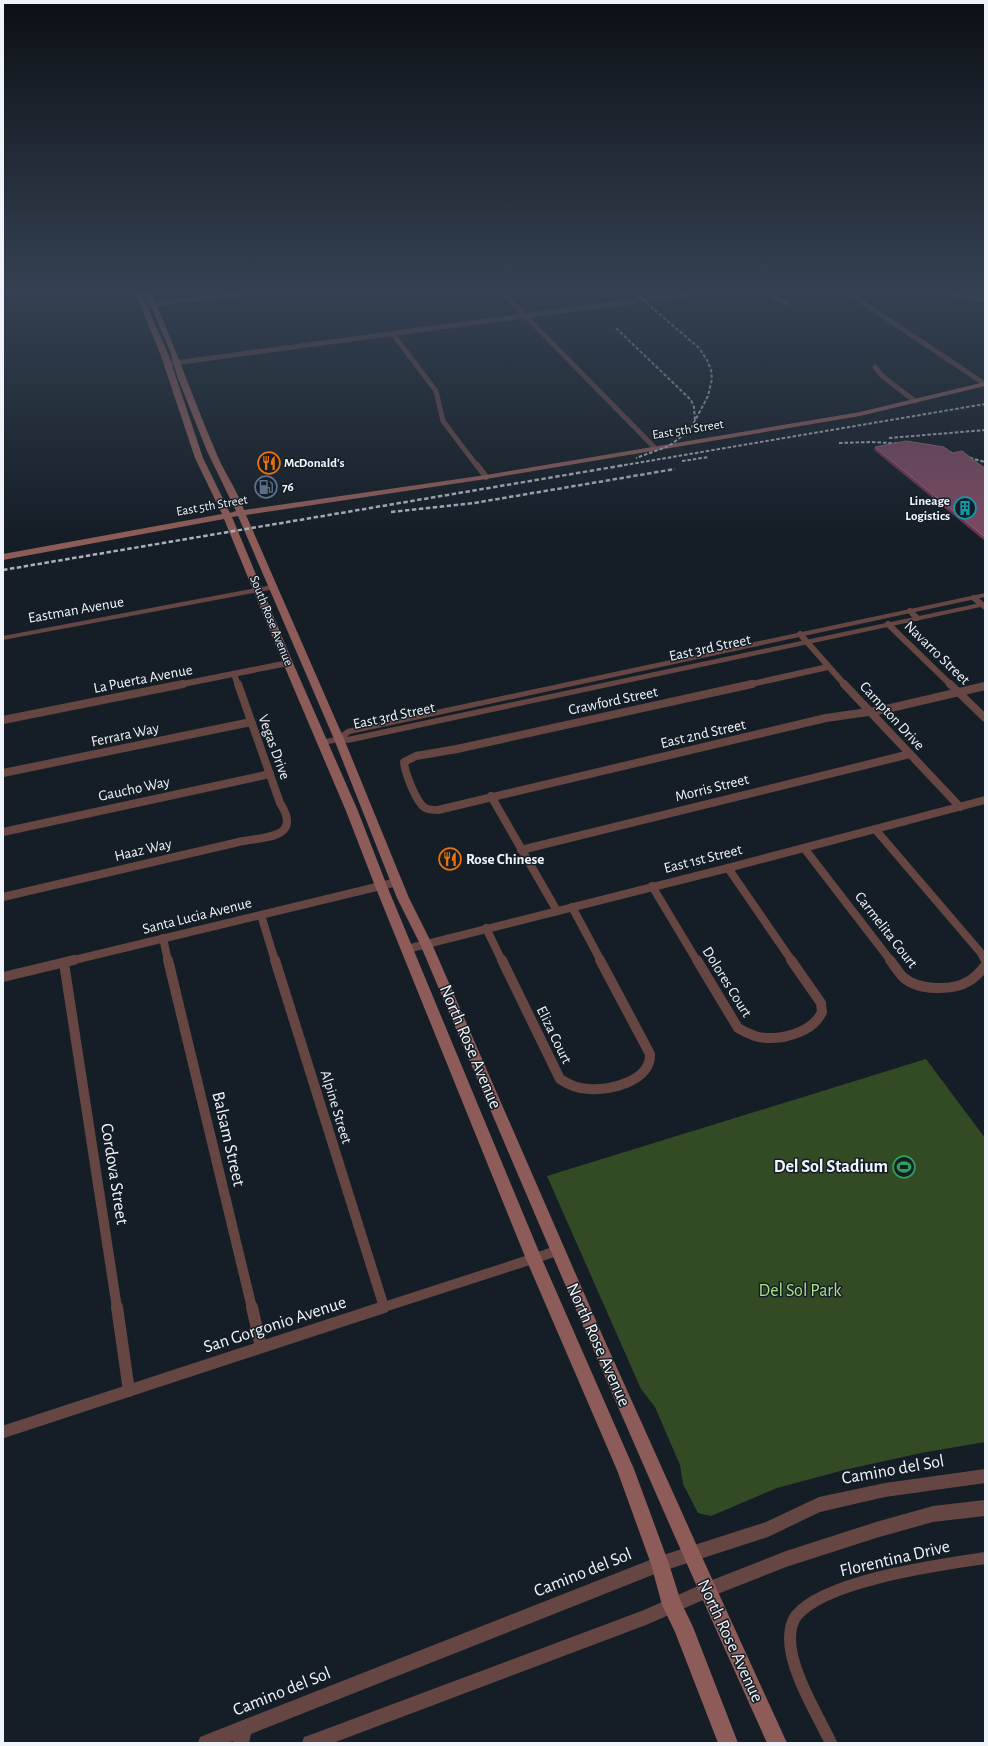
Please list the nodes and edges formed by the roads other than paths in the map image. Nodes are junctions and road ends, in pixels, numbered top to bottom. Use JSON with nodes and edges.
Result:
{"nodes":[{"id":1,"x":170,"y":373,"type":"edge"},
{"id":2,"x":181,"y":373,"type":"edge"},
{"id":3,"x":423,"y":373,"type":"edge"},
{"id":4,"x":582,"y":373,"type":"edge"},
{"id":5,"x":880,"y":373,"type":"edge"},
{"id":6,"x":969,"y":373,"type":"edge"},
{"id":7,"x":985,"y":384,"type":"edge"},
{"id":8,"x":915,"y":401,"type":"junction"},
{"id":9,"x":186,"y":422,"type":"junction"},
{"id":10,"x":655,"y":448,"type":"junction"},
{"id":11,"x":211,"y":452,"type":"junction"},
{"id":12,"x":486,"y":477,"type":"junction"},
{"id":13,"x":242,"y":516,"type":"junction"},
{"id":14,"x":228,"y":518,"type":"junction"},
{"id":15,"x":3,"y":557,"type":"edge"},
{"id":16,"x":273,"y":589,"type":"junction"},
{"id":17,"x":258,"y":591,"type":"junction"},
{"id":18,"x":985,"y":595,"type":"edge"},
{"id":19,"x":974,"y":598,"type":"junction"},
{"id":20,"x":984,"y":605,"type":"edge"},
{"id":21,"x":910,"y":611,"type":"junction"},
{"id":22,"x":917,"y":618,"type":"junction"},
{"id":23,"x":888,"y":624,"type":"junction"},
{"id":24,"x":800,"y":634,"type":"junction"},
{"id":25,"x":3,"y":638,"type":"edge"},
{"id":26,"x":806,"y":641,"type":"junction"},
{"id":27,"x":288,"y":663,"type":"junction"},
{"id":28,"x":828,"y":667,"type":"junction"},
{"id":29,"x":234,"y":674,"type":"junction"},
{"id":30,"x":985,"y":686,"type":"edge"},
{"id":31,"x":958,"y":692,"type":"junction"},
{"id":32,"x":870,"y":711,"type":"junction"},
{"id":33,"x":985,"y":718,"type":"edge"},
{"id":34,"x":3,"y":720,"type":"edge"},
{"id":35,"x":251,"y":722,"type":"junction"},
{"id":36,"x":339,"y":739,"type":"junction"},
{"id":37,"x":323,"y":742,"type":"junction"},
{"id":38,"x":910,"y":754,"type":"junction"},
{"id":39,"x":3,"y":773,"type":"edge"},
{"id":40,"x":270,"y":774,"type":"junction"},
{"id":41,"x":492,"y":796,"type":"junction"},
{"id":42,"x":985,"y":800,"type":"edge"},
{"id":43,"x":960,"y":807,"type":"junction"},
{"id":44,"x":428,"y":809,"type":"joint"},
{"id":45,"x":352,"y":811,"type":"junction"},
{"id":46,"x":287,"y":828,"type":"joint"},
{"id":47,"x":875,"y":829,"type":"junction"},
{"id":48,"x":3,"y":832,"type":"edge"},
{"id":49,"x":804,"y":848,"type":"junction"},
{"id":50,"x":521,"y":850,"type":"junction"},
{"id":51,"x":388,"y":859,"type":"junction"},
{"id":52,"x":728,"y":868,"type":"junction"},
{"id":53,"x":397,"y":882,"type":"junction"},
{"id":54,"x":381,"y":886,"type":"junction"},
{"id":55,"x":652,"y":886,"type":"junction"},
{"id":56,"x":3,"y":897,"type":"edge"},
{"id":57,"x":572,"y":907,"type":"junction"},
{"id":58,"x":557,"y":911,"type":"junction"},
{"id":59,"x":261,"y":915,"type":"junction"},
{"id":60,"x":486,"y":928,"type":"junction"},
{"id":61,"x":163,"y":938,"type":"junction"},
{"id":62,"x":426,"y":944,"type":"junction"},
{"id":63,"x":407,"y":949,"type":"junction"},
{"id":64,"x":985,"y":960,"type":"edge"},
{"id":65,"x":64,"y":963,"type":"junction"},
{"id":66,"x":985,"y":966,"type":"edge"},
{"id":67,"x":3,"y":977,"type":"edge"},
{"id":68,"x":557,"y":1251,"type":"junction"},
{"id":69,"x":534,"y":1258,"type":"junction"},
{"id":70,"x":384,"y":1307,"type":"junction"},
{"id":71,"x":261,"y":1347,"type":"junction"},
{"id":72,"x":129,"y":1391,"type":"junction"},
{"id":73,"x":3,"y":1432,"type":"edge"},
{"id":74,"x":985,"y":1476,"type":"edge"},
{"id":75,"x":985,"y":1508,"type":"edge"},
{"id":76,"x":690,"y":1553,"type":"junction"},
{"id":77,"x":985,"y":1558,"type":"edge"},
{"id":78,"x":660,"y":1564,"type":"junction"},
{"id":79,"x":707,"y":1590,"type":"junction"},
{"id":80,"x":672,"y":1605,"type":"junction"},
{"id":81,"x":242,"y":1736,"type":"edge"},
{"id":82,"x":206,"y":1743,"type":"edge"},
{"id":83,"x":310,"y":1743,"type":"edge"},
{"id":84,"x":728,"y":1743,"type":"edge"},
{"id":85,"x":777,"y":1743,"type":"edge"},
{"id":86,"x":831,"y":1743,"type":"edge"}],
"edges":[{"from":1,"to":9,"type":"main road","name":"South Rose Avenue"},
{"from":2,"to":11,"type":"main road","name":"South Rose Avenue"},
{"from":3,"to":12,"type":"street"},
{"from":4,"to":10,"type":"street"},
{"from":5,"to":8,"type":"street"},
{"from":6,"to":7,"type":"street"},
{"from":7,"to":8,"type":"main road","name":"East 5th Street"},
{"from":8,"to":10,"type":"main road","name":"East 5th Street"},
{"from":9,"to":11,"type":"main road"},
{"from":9,"to":14,"type":"main road","name":"South Rose Avenue"},
{"from":10,"to":12,"type":"main road","name":"East 5th Street"},
{"from":11,"to":13,"type":"main road","name":"South Rose Avenue"},
{"from":12,"to":13,"type":"main road","name":"East 5th Street"},
{"from":13,"to":14,"type":"main road","name":"East 5th Street"},
{"from":13,"to":16,"type":"main road","name":"South Rose Avenue"},
{"from":14,"to":15,"type":"main road","name":"East 5th Street"},
{"from":14,"to":17,"type":"main road","name":"South Rose Avenue"},
{"from":16,"to":17,"type":"street","name":"Eastman Avenue"},
{"from":16,"to":36,"type":"main road","name":"South Rose Avenue"},
{"from":17,"to":25,"type":"street","name":"Eastman Avenue"},
{"from":17,"to":27,"type":"main road","name":"South Rose Avenue"},
{"from":18,"to":19,"type":"street","name":"East 3rd Street"},
{"from":19,"to":20,"type":"street"},
{"from":19,"to":21,"type":"street","name":"East 3rd Street"},
{"from":20,"to":22,"type":"street","name":"East 3rd Street"},
{"from":21,"to":22,"type":"street"},
{"from":21,"to":24,"type":"street","name":"East 3rd Street"},
{"from":22,"to":23,"type":"street","name":"East 3rd Street"},
{"from":23,"to":26,"type":"street","name":"East 3rd Street"},
{"from":23,"to":31,"type":"street","name":"Navarro Street"},
{"from":24,"to":26,"type":"street","name":"Campton Drive"},
{"from":24,"to":36,"type":"street","name":"East 3rd Street"},
{"from":26,"to":28,"type":"street","name":"Campton Drive"},
{"from":26,"to":36,"type":"street","name":"East 3rd Street"},
{"from":27,"to":29,"type":"street","name":"La Puerta Avenue"},
{"from":27,"to":37,"type":"main road","name":"South Rose Avenue"},
{"from":28,"to":32,"type":"street","name":"Campton Drive"},
{"from":28,"to":44,"type":"street","name":"Crawford Street"},
{"from":29,"to":34,"type":"street","name":"La Puerta Avenue"},
{"from":29,"to":35,"type":"street","name":"Vegas Drive"},
{"from":30,"to":31,"type":"street","name":"East 2nd Street"},
{"from":31,"to":32,"type":"street","name":"East 2nd Street"},
{"from":31,"to":33,"type":"street","name":"Navarro Street"},
{"from":32,"to":38,"type":"street","name":"Campton Drive"},
{"from":32,"to":41,"type":"street","name":"East 2nd Street"},
{"from":35,"to":39,"type":"street","name":"Ferrara Way"},
{"from":35,"to":40,"type":"street","name":"Vegas Drive"},
{"from":36,"to":37,"type":"street"},
{"from":36,"to":51,"type":"main road","name":"South Rose Avenue"},
{"from":37,"to":45,"type":"main road","name":"South Rose Avenue"},
{"from":38,"to":43,"type":"street","name":"Campton Drive"},
{"from":38,"to":50,"type":"street","name":"Morris Street"},
{"from":40,"to":46,"type":"street","name":"Vegas Drive"},
{"from":40,"to":48,"type":"street","name":"Gaucho Way"},
{"from":41,"to":44,"type":"street","name":"East 2nd Street"},
{"from":41,"to":50,"type":"street"},
{"from":42,"to":43,"type":"street","name":"East 1st Street"},
{"from":43,"to":47,"type":"street","name":"East 1st Street"},
{"from":45,"to":51,"type":"main road"},
{"from":45,"to":54,"type":"main road","name":"South Rose Avenue"},
{"from":46,"to":56,"type":"street","name":"Haaz Way"},
{"from":47,"to":49,"type":"street","name":"East 1st Street"},
{"from":47,"to":64,"type":"street"},
{"from":49,"to":52,"type":"street","name":"East 1st Street"},
{"from":49,"to":66,"type":"street","name":"Carmelita Court"},
{"from":50,"to":58,"type":"street"},
{"from":51,"to":53,"type":"main road","name":"South Rose Avenue"},
{"from":52,"to":55,"type":"street","name":"East 1st Street"},
{"from":52,"to":55,"type":"street","name":"Dolores Court"},
{"from":53,"to":54,"type":"street","name":"Santa Lucia Avenue"},
{"from":53,"to":62,"type":"main road","name":"South Rose Avenue"},
{"from":54,"to":59,"type":"street","name":"Santa Lucia Avenue"},
{"from":54,"to":63,"type":"main road","name":"South Rose Avenue"},
{"from":55,"to":57,"type":"street","name":"East 1st Street"},
{"from":57,"to":58,"type":"street","name":"East 1st Street"},
{"from":57,"to":60,"type":"street","name":"Eliza Court"},
{"from":58,"to":60,"type":"street","name":"East 1st Street"},
{"from":59,"to":61,"type":"street","name":"Santa Lucia Avenue"},
{"from":59,"to":70,"type":"street","name":"Alpine Street"},
{"from":60,"to":62,"type":"street","name":"East 1st Street"},
{"from":61,"to":65,"type":"street","name":"Santa Lucia Avenue"},
{"from":61,"to":71,"type":"street","name":"Balsam Street"},
{"from":62,"to":63,"type":"street","name":"East 1st Street"},
{"from":62,"to":68,"type":"main road","name":"North Rose Avenue"},
{"from":63,"to":69,"type":"main road","name":"North Rose Avenue"},
{"from":65,"to":67,"type":"street","name":"Santa Lucia Avenue"},
{"from":65,"to":72,"type":"street","name":"Cordova Street"},
{"from":68,"to":69,"type":"street","name":"San Gorgonio Avenue"},
{"from":68,"to":76,"type":"main road","name":"North Rose Avenue"},
{"from":69,"to":70,"type":"street","name":"San Gorgonio Avenue"},
{"from":69,"to":78,"type":"main road","name":"North Rose Avenue"},
{"from":70,"to":71,"type":"street","name":"San Gorgonio Avenue"},
{"from":71,"to":72,"type":"street","name":"San Gorgonio Avenue"},
{"from":72,"to":73,"type":"street","name":"San Gorgonio Avenue"},
{"from":74,"to":76,"type":"street","name":"Camino del Sol"},
{"from":75,"to":79,"type":"street"},
{"from":76,"to":78,"type":"street","name":"Camino del Sol"},
{"from":76,"to":79,"type":"main road","name":"North Rose Avenue"},
{"from":77,"to":86,"type":"street","name":"Florentina Drive"},
{"from":78,"to":80,"type":"main road","name":"North Rose Avenue"},
{"from":78,"to":81,"type":"street","name":"Camino del Sol"},
{"from":79,"to":80,"type":"street"},
{"from":79,"to":85,"type":"main road","name":"North Rose Avenue"},
{"from":80,"to":83,"type":"street"},
{"from":80,"to":84,"type":"main road","name":"North Rose Avenue"},
{"from":81,"to":82,"type":"street","name":"Camino del Sol"}]}
